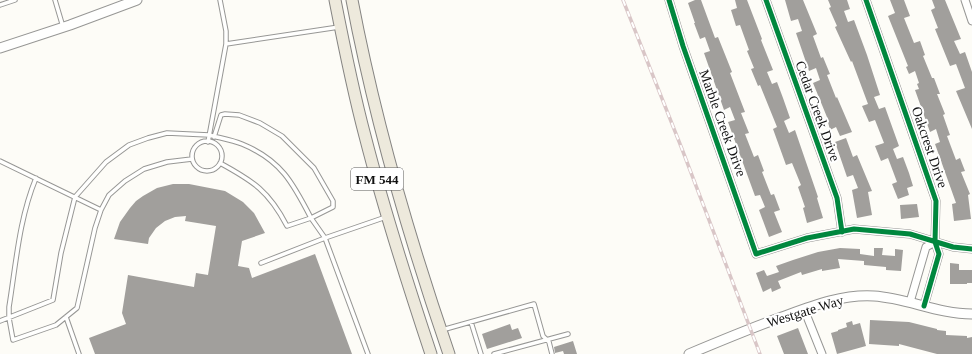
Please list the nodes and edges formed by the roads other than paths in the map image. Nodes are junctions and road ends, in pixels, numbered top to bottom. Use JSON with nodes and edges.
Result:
{"nodes":[{"id":1,"x":15,"y":0,"type":"edge"},
{"id":2,"x":55,"y":0,"type":"edge"},
{"id":3,"x":136,"y":0,"type":"edge"},
{"id":4,"x":220,"y":0,"type":"edge"},
{"id":5,"x":335,"y":0,"type":"edge"},
{"id":6,"x":352,"y":0,"type":"edge"},
{"id":7,"x":669,"y":0,"type":"edge"},
{"id":8,"x":766,"y":0,"type":"edge"},
{"id":9,"x":866,"y":0,"type":"edge"},
{"id":10,"x":965,"y":0,"type":"edge"},
{"id":11,"x":0,"y":5,"type":"edge"},
{"id":12,"x":972,"y":21,"type":"edge"},
{"id":13,"x":63,"y":27,"type":"junction"},
{"id":14,"x":341,"y":27,"type":"junction"},
{"id":15,"x":226,"y":44,"type":"junction"},
{"id":16,"x":0,"y":48,"type":"edge"},
{"id":17,"x":210,"y":135,"type":"junction"},
{"id":18,"x":214,"y":137,"type":"junction"},
{"id":19,"x":208,"y":142,"type":"junction"},
{"id":20,"x":192,"y":159,"type":"junction"},
{"id":21,"x":0,"y":160,"type":"edge"},
{"id":22,"x":220,"y":163,"type":"junction"},
{"id":23,"x":36,"y":178,"type":"junction"},
{"id":24,"x":75,"y":197,"type":"junction"},
{"id":25,"x":101,"y":210,"type":"junction"},
{"id":26,"x":403,"y":210,"type":"junction"},
{"id":27,"x":387,"y":216,"type":"junction"},
{"id":28,"x":311,"y":218,"type":"junction"},
{"id":29,"x":842,"y":232,"type":"junction"},
{"id":30,"x":325,"y":238,"type":"junction"},
{"id":31,"x":935,"y":242,"type":"junction"},
{"id":32,"x":972,"y":249,"type":"edge"},
{"id":33,"x":261,"y":263,"type":"dead end"},
{"id":34,"x":910,"y":302,"type":"junction"},
{"id":35,"x":924,"y":306,"type":"junction"},
{"id":36,"x":804,"y":309,"type":"junction"},
{"id":37,"x":972,"y":314,"type":"edge"},
{"id":38,"x":66,"y":317,"type":"junction"},
{"id":39,"x":9,"y":318,"type":"junction"},
{"id":40,"x":0,"y":322,"type":"edge"},
{"id":41,"x":471,"y":322,"type":"junction"},
{"id":42,"x":440,"y":330,"type":"junction"},
{"id":43,"x":568,"y":334,"type":"dead end"},
{"id":44,"x":547,"y":340,"type":"junction"},
{"id":45,"x":79,"y":354,"type":"edge"},
{"id":46,"x":368,"y":354,"type":"edge"},
{"id":47,"x":431,"y":354,"type":"edge"},
{"id":48,"x":448,"y":354,"type":"edge"},
{"id":49,"x":481,"y":354,"type":"edge"},
{"id":50,"x":494,"y":354,"type":"edge"},
{"id":51,"x":552,"y":354,"type":"edge"},
{"id":52,"x":689,"y":354,"type":"edge"},
{"id":53,"x":822,"y":354,"type":"edge"}],
"edges":[{"from":1,"to":11,"type":"lane"},
{"from":2,"to":13,"type":"lane"},
{"from":3,"to":13,"type":"street"},
{"from":4,"to":15,"type":"lane"},
{"from":5,"to":14,"type":"main road","name":"FM 544","number":"FM 544"},
{"from":6,"to":26,"type":"main road","name":"FM 544","number":"FM 544"},
{"from":7,"to":29,"type":"street","name":"Marble Creek Drive"},
{"from":8,"to":29,"type":"street","name":"Cedar Creek Drive"},
{"from":9,"to":31,"type":"street","name":"Oakcrest Drive"},
{"from":10,"to":12,"type":"street"},
{"from":13,"to":16,"type":"street"},
{"from":14,"to":15,"type":"lane"},
{"from":14,"to":27,"type":"main road","name":"FM 544","number":"FM 544"},
{"from":15,"to":17,"type":"lane"},
{"from":17,"to":18,"type":"lane"},
{"from":17,"to":19,"type":"lane"},
{"from":17,"to":24,"type":"lane"},
{"from":18,"to":28,"type":"lane"},
{"from":18,"to":28,"type":"lane"},
{"from":19,"to":20,"type":"lane"},
{"from":19,"to":22,"type":"lane"},
{"from":20,"to":22,"type":"lane"},
{"from":20,"to":25,"type":"lane"},
{"from":21,"to":23,"type":"lane"},
{"from":22,"to":28,"type":"lane"},
{"from":23,"to":24,"type":"lane"},
{"from":23,"to":39,"type":"lane"},
{"from":24,"to":25,"type":"lane"},
{"from":24,"to":39,"type":"lane"},
{"from":25,"to":38,"type":"lane"},
{"from":26,"to":27,"type":"main road"},
{"from":26,"to":42,"type":"main road","name":"FM 544","number":"FM 544"},
{"from":27,"to":30,"type":"lane"},
{"from":27,"to":47,"type":"main road","name":"FM 544","number":"FM 544"},
{"from":28,"to":30,"type":"lane"},
{"from":29,"to":31,"type":"street"},
{"from":30,"to":33,"type":"lane"},
{"from":30,"to":46,"type":"lane"},
{"from":31,"to":32,"type":"street"},
{"from":31,"to":34,"type":"street"},
{"from":31,"to":35,"type":"street","name":"Oakcrest Drive"},
{"from":34,"to":35,"type":"street","name":"Westgate Way"},
{"from":34,"to":36,"type":"street","name":"Westgate Way"},
{"from":35,"to":37,"type":"street","name":"Westgate Way"},
{"from":36,"to":52,"type":"street","name":"Westgate Way"},
{"from":36,"to":53,"type":"street"},
{"from":38,"to":39,"type":"lane"},
{"from":38,"to":45,"type":"lane"},
{"from":39,"to":40,"type":"lane"},
{"from":41,"to":42,"type":"lane"},
{"from":41,"to":44,"type":"lane"},
{"from":41,"to":49,"type":"lane"},
{"from":42,"to":48,"type":"main road","name":"FM 544","number":"FM 544"},
{"from":43,"to":44,"type":"lane"},
{"from":44,"to":50,"type":"lane"},
{"from":44,"to":51,"type":"lane"}]}
